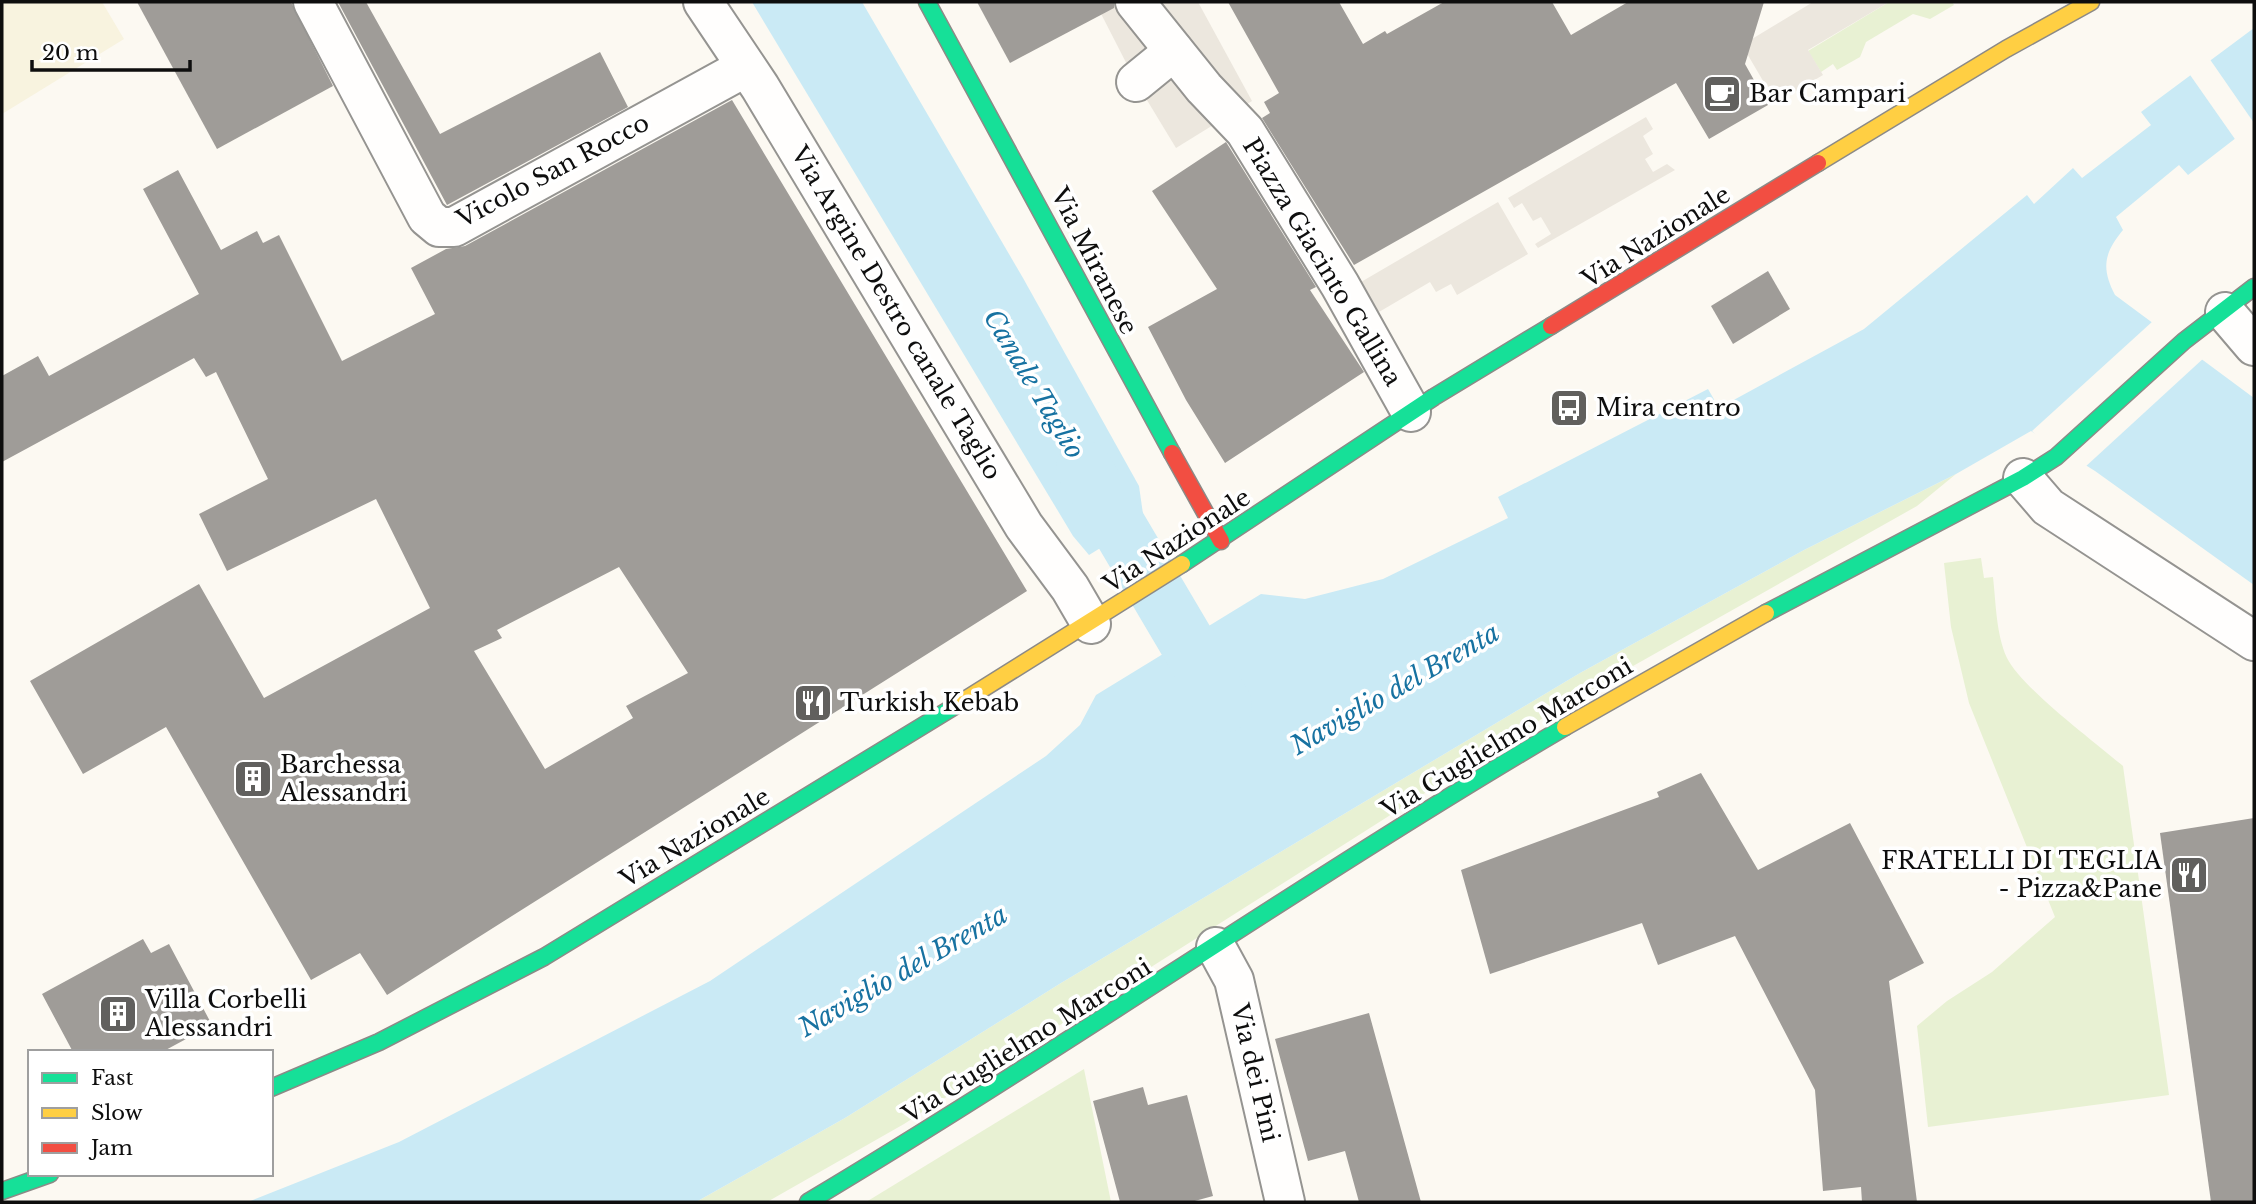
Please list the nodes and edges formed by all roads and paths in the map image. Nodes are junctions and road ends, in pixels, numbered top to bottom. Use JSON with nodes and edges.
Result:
{"nodes":[{"id":1,"x":313,"y":2,"type":"edge"},
{"id":2,"x":704,"y":2,"type":"edge"},
{"id":3,"x":927,"y":2,"type":"edge"},
{"id":4,"x":1135,"y":2,"type":"edge"},
{"id":5,"x":2091,"y":2,"type":"edge"},
{"id":6,"x":1174,"y":51,"type":"junction"},
{"id":7,"x":746,"y":67,"type":"junction"},
{"id":8,"x":1136,"y":82,"type":"dead end"},
{"id":9,"x":2254,"y":287,"type":"edge"},
{"id":10,"x":2225,"y":312,"type":"junction"},
{"id":11,"x":2254,"y":346,"type":"edge"},
{"id":12,"x":1411,"y":412,"type":"junction"},
{"id":13,"x":2023,"y":478,"type":"junction"},
{"id":14,"x":1221,"y":541,"type":"junction"},
{"id":15,"x":1097,"y":620,"type":"junction"},
{"id":16,"x":2254,"y":641,"type":"edge"},
{"id":17,"x":1216,"y":947,"type":"junction"},
{"id":18,"x":273,"y":1087,"type":"edge"},
{"id":19,"x":44,"y":1176,"type":"edge"},
{"id":20,"x":2,"y":1191,"type":"edge"},
{"id":21,"x":808,"y":1202,"type":"edge"},
{"id":22,"x":1285,"y":1202,"type":"edge"}],
"edges":[{"from":1,"to":7,"type":"street","name":"Vicolo San Rocco"},
{"from":2,"to":7,"type":"street","name":"Via Argine Destro canale Taglio"},
{"from":3,"to":14,"type":"main road","name":"Via Miranese"},
{"from":4,"to":6,"type":"street","name":"Piazza Giacinto Gallina"},
{"from":5,"to":12,"type":"main road","name":"Via Nazionale"},
{"from":6,"to":8,"type":"street"},
{"from":6,"to":12,"type":"street","name":"Piazza Giacinto Gallina"},
{"from":7,"to":15,"type":"street","name":"Via Argine Destro canale Taglio"},
{"from":9,"to":10,"type":"main road","name":"Via Guglielmo Marconi"},
{"from":10,"to":11,"type":"street"},
{"from":10,"to":13,"type":"main road","name":"Via Guglielmo Marconi"},
{"from":12,"to":14,"type":"main road","name":"Via Nazionale"},
{"from":13,"to":16,"type":"street"},
{"from":13,"to":17,"type":"main road","name":"Via Guglielmo Marconi"},
{"from":14,"to":15,"type":"main road","name":"Via Nazionale"},
{"from":15,"to":18,"type":"main road","name":"Via Nazionale"},
{"from":17,"to":21,"type":"main road","name":"Via Guglielmo Marconi"},
{"from":17,"to":22,"type":"street","name":"Via dei Pini"},
{"from":19,"to":20,"type":"main road"}]}
